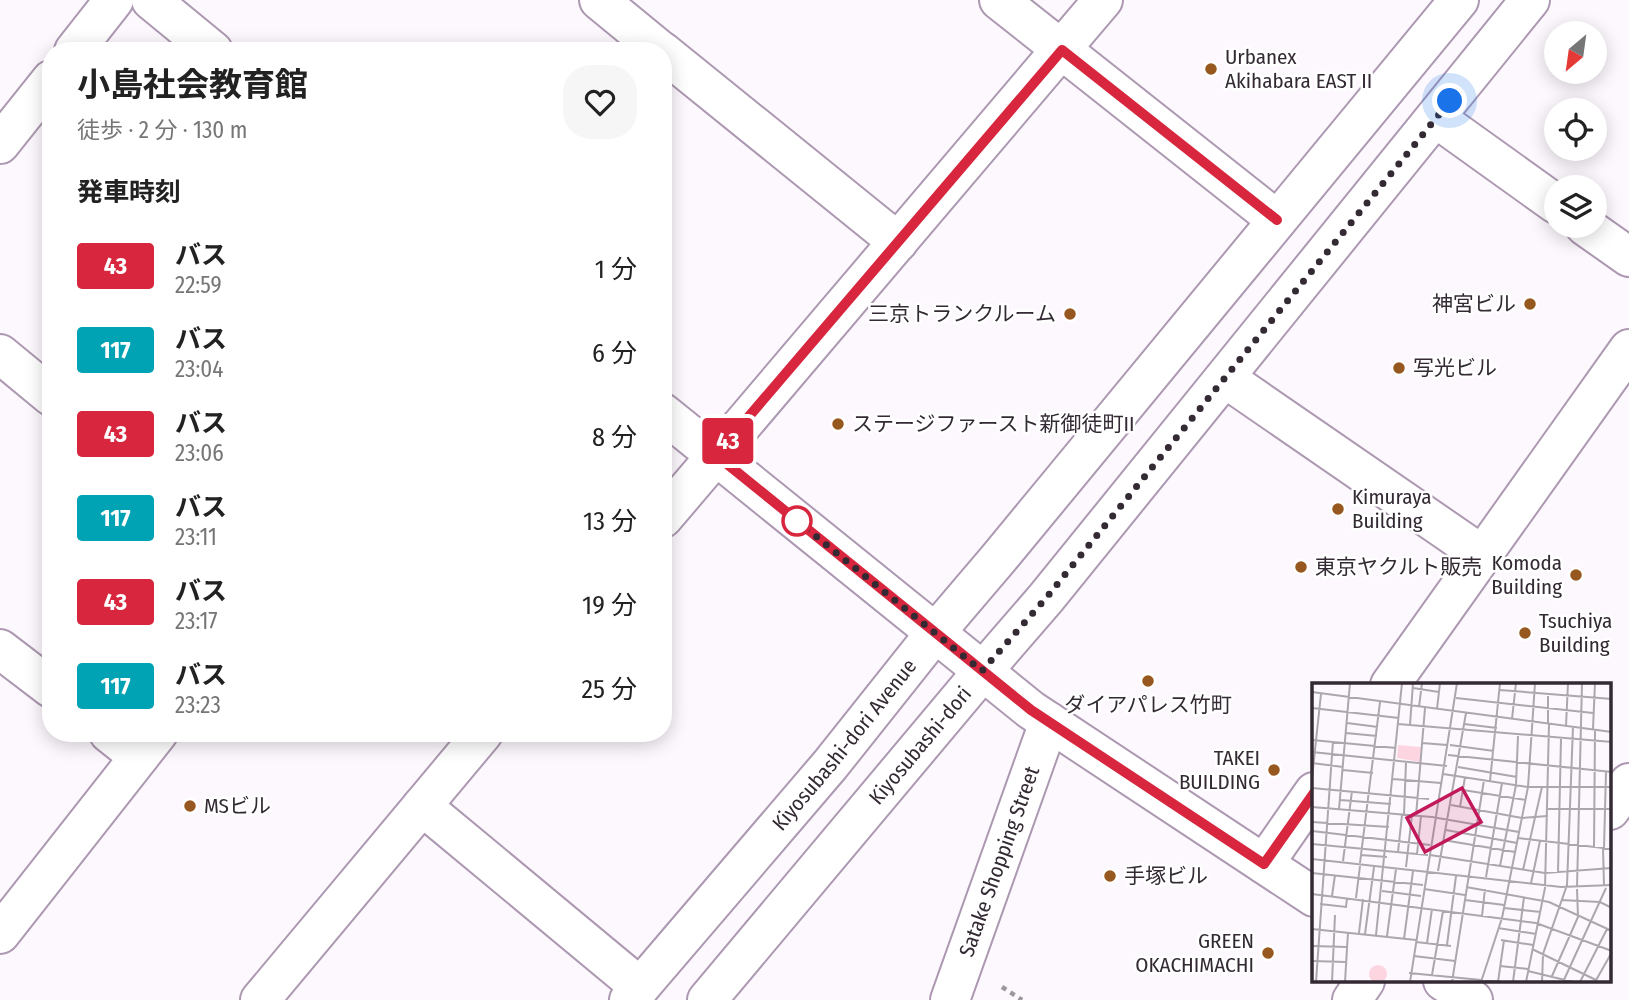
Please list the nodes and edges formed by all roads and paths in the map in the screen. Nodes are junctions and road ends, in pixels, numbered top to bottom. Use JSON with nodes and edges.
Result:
{"nodes":[{"id":1,"x":114,"y":0,"type":"edge"},
{"id":2,"x":151,"y":0,"type":"edge"},
{"id":3,"x":599,"y":0,"type":"edge"},
{"id":4,"x":999,"y":0,"type":"edge"},
{"id":5,"x":1103,"y":0,"type":"edge"},
{"id":6,"x":1459,"y":0,"type":"edge"},
{"id":7,"x":1530,"y":0,"type":"edge"},
{"id":8,"x":81,"y":42,"type":"edge"},
{"id":9,"x":203,"y":42,"type":"edge"},
{"id":10,"x":650,"y":42,"type":"edge"},
{"id":11,"x":1062,"y":50,"type":"junction"},
{"id":12,"x":672,"y":60,"type":"edge"},
{"id":13,"x":42,"y":91,"type":"edge"},
{"id":14,"x":1436,"y":118,"type":"junction"},
{"id":15,"x":0,"y":144,"type":"edge"},
{"id":16,"x":1544,"y":195,"type":"edge"},
{"id":17,"x":1277,"y":220,"type":"junction"},
{"id":18,"x":1603,"y":238,"type":"edge"},
{"id":19,"x":898,"y":242,"type":"junction"},
{"id":20,"x":1629,"y":257,"type":"edge"},
{"id":21,"x":1629,"y":349,"type":"edge"},
{"id":22,"x":0,"y":354,"type":"edge"},
{"id":23,"x":1225,"y":378,"type":"junction"},
{"id":24,"x":42,"y":389,"type":"edge"},
{"id":25,"x":672,"y":420,"type":"edge"},
{"id":26,"x":716,"y":455,"type":"junction"},
{"id":27,"x":672,"y":507,"type":"edge"},
{"id":28,"x":1482,"y":555,"type":"junction"},
{"id":29,"x":935,"y":634,"type":"junction"},
{"id":30,"x":0,"y":649,"type":"edge"},
{"id":31,"x":982,"y":671,"type":"junction"},
{"id":32,"x":42,"y":681,"type":"edge"},
{"id":33,"x":1391,"y":683,"type":"edge"},
{"id":34,"x":1049,"y":722,"type":"junction"},
{"id":35,"x":469,"y":742,"type":"edge"},
{"id":36,"x":149,"y":745,"type":"edge"},
{"id":37,"x":1629,"y":783,"type":"edge"},
{"id":38,"x":1312,"y":795,"type":"edge"},
{"id":39,"x":422,"y":806,"type":"junction"},
{"id":40,"x":1612,"y":807,"type":"edge"},
{"id":41,"x":1264,"y":864,"type":"junction"},
{"id":42,"x":1312,"y":896,"type":"edge"},
{"id":43,"x":2,"y":929,"type":"edge"},
{"id":44,"x":1364,"y":982,"type":"edge"},
{"id":45,"x":1445,"y":982,"type":"edge"},
{"id":46,"x":1487,"y":982,"type":"edge"},
{"id":47,"x":634,"y":993,"type":"edge"},
{"id":48,"x":260,"y":1000,"type":"edge"},
{"id":49,"x":707,"y":1000,"type":"edge"},
{"id":50,"x":950,"y":1000,"type":"edge"},
{"id":51,"x":1352,"y":1000,"type":"edge"},
{"id":52,"x":1473,"y":1000,"type":"edge"}],
"edges":[{"from":1,"to":8,"type":"street"},
{"from":2,"to":9,"type":"street"},
{"from":3,"to":10,"type":"street"},
{"from":4,"to":11,"type":"street"},
{"from":5,"to":11,"type":"street"},
{"from":6,"to":17,"type":"street","name":"Kiyosubashi-dori Avenue"},
{"from":7,"to":14,"type":"street","name":"Kiyosubashi-dori"},
{"from":11,"to":17,"type":"street"},
{"from":11,"to":19,"type":"street"},
{"from":12,"to":19,"type":"street"},
{"from":13,"to":15,"type":"street"},
{"from":14,"to":16,"type":"street"},
{"from":14,"to":23,"type":"street","name":"Kiyosubashi-dori"},
{"from":17,"to":29,"type":"street","name":"Kiyosubashi-dori Avenue"},
{"from":18,"to":20,"type":"street"},
{"from":19,"to":26,"type":"street"},
{"from":21,"to":28,"type":"street"},
{"from":22,"to":24,"type":"street"},
{"from":23,"to":28,"type":"street"},
{"from":23,"to":31,"type":"street","name":"Kiyosubashi-dori"},
{"from":25,"to":26,"type":"street"},
{"from":26,"to":27,"type":"street"},
{"from":26,"to":29,"type":"street"},
{"from":28,"to":33,"type":"street"},
{"from":29,"to":31,"type":"street"},
{"from":29,"to":47,"type":"street","name":"Kiyosubashi-dori Avenue"},
{"from":30,"to":32,"type":"street"},
{"from":31,"to":34,"type":"street"},
{"from":31,"to":49,"type":"street","name":"Kiyosubashi-dori"},
{"from":34,"to":41,"type":"street"},
{"from":34,"to":50,"type":"street","name":"Satake Shopping Street"},
{"from":35,"to":39,"type":"street"},
{"from":36,"to":43,"type":"street"},
{"from":37,"to":40,"type":"street"},
{"from":38,"to":41,"type":"street"},
{"from":39,"to":47,"type":"street"},
{"from":39,"to":48,"type":"street"},
{"from":41,"to":42,"type":"street"},
{"from":44,"to":51,"type":"street"},
{"from":45,"to":52,"type":"street"},
{"from":46,"to":52,"type":"street"}]}
